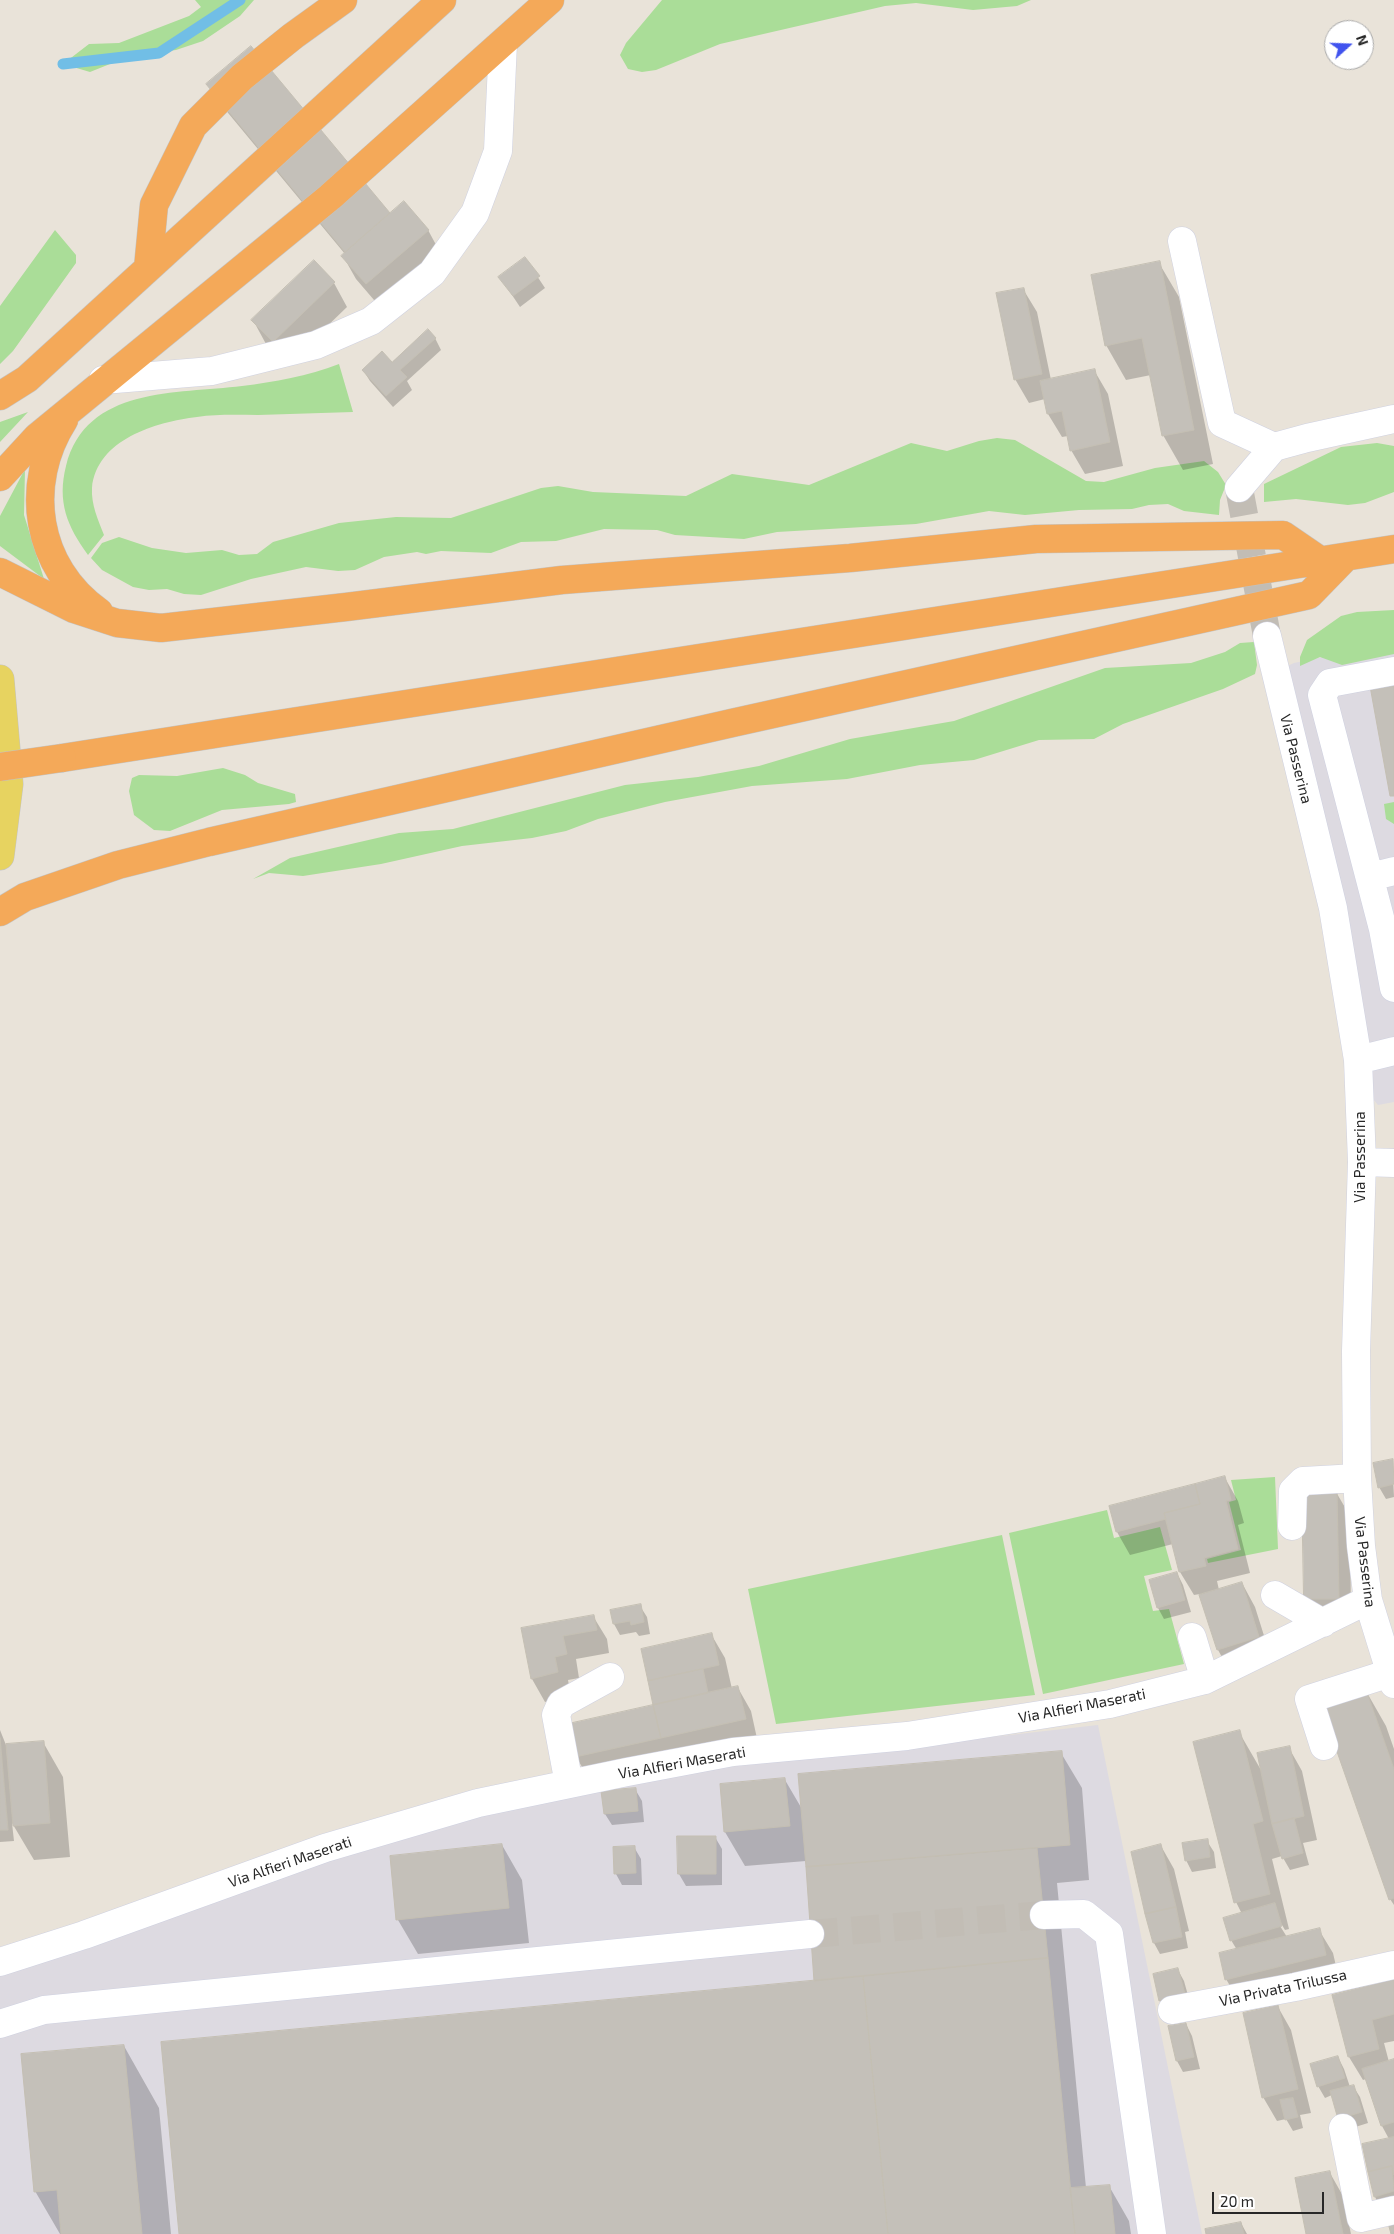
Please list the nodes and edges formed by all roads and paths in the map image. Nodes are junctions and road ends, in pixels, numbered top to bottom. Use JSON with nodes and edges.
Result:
{"nodes":[{"id":1,"x":343,"y":0,"type":"edge"},
{"id":2,"x":442,"y":0,"type":"edge"},
{"id":3,"x":550,"y":0,"type":"edge"},
{"id":4,"x":503,"y":43,"type":"junction"},
{"id":5,"x":1182,"y":241,"type":"dead end"},
{"id":6,"x":148,"y":268,"type":"junction"},
{"id":7,"x":99,"y":384,"type":"junction"},
{"id":8,"x":0,"y":396,"type":"edge"},
{"id":9,"x":1394,"y":419,"type":"edge"},
{"id":10,"x":1274,"y":447,"type":"junction"},
{"id":11,"x":0,"y":477,"type":"edge"},
{"id":12,"x":1239,"y":488,"type":"dead end"},
{"id":13,"x":1394,"y":549,"type":"edge"},
{"id":14,"x":1334,"y":559,"type":"junction"},
{"id":15,"x":0,"y":572,"type":"edge"},
{"id":16,"x":117,"y":623,"type":"junction"},
{"id":17,"x":1267,"y":636,"type":"tunnel mouth"},
{"id":18,"x":1394,"y":671,"type":"edge"},
{"id":19,"x":0,"y":678,"type":"edge"},
{"id":20,"x":0,"y":767,"type":"edge"},
{"id":21,"x":0,"y":856,"type":"edge"},
{"id":22,"x":1382,"y":874,"type":"edge"},
{"id":23,"x":0,"y":912,"type":"edge"},
{"id":24,"x":1394,"y":988,"type":"edge"},
{"id":25,"x":1394,"y":1051,"type":"edge"},
{"id":26,"x":1358,"y":1060,"type":"junction"},
{"id":27,"x":1362,"y":1162,"type":"junction"},
{"id":28,"x":1394,"y":1163,"type":"edge"},
{"id":29,"x":1357,"y":1478,"type":"junction"},
{"id":30,"x":1292,"y":1526,"type":"dead end"},
{"id":31,"x":1275,"y":1594,"type":"dead end"},
{"id":32,"x":1368,"y":1600,"type":"junction"},
{"id":33,"x":1322,"y":1623,"type":"junction"},
{"id":34,"x":1192,"y":1637,"type":"dead end"},
{"id":35,"x":610,"y":1677,"type":"dead end"},
{"id":36,"x":1392,"y":1679,"type":"edge"},
{"id":37,"x":1205,"y":1680,"type":"junction"},
{"id":38,"x":1324,"y":1746,"type":"dead end"},
{"id":39,"x":569,"y":1784,"type":"junction"},
{"id":40,"x":1044,"y":1915,"type":"tunnel mouth"},
{"id":41,"x":810,"y":1934,"type":"tunnel mouth"},
{"id":42,"x":0,"y":1962,"type":"edge"},
{"id":43,"x":1394,"y":1965,"type":"edge"},
{"id":44,"x":1172,"y":2010,"type":"dead end"},
{"id":45,"x":0,"y":2024,"type":"edge"},
{"id":46,"x":1342,"y":2128,"type":"dead end"},
{"id":47,"x":1394,"y":2210,"type":"edge"},
{"id":48,"x":1152,"y":2234,"type":"edge"}],
"edges":[{"from":1,"to":6,"type":"highway"},
{"from":2,"to":6,"type":"highway"},
{"from":3,"to":4,"type":"highway"},
{"from":4,"to":7,"type":"highway"},
{"from":4,"to":7,"type":"street"},
{"from":5,"to":10,"type":"street"},
{"from":6,"to":8,"type":"highway"},
{"from":7,"to":11,"type":"highway"},
{"from":7,"to":16,"type":"highway"},
{"from":9,"to":10,"type":"street"},
{"from":10,"to":12,"type":"street"},
{"from":13,"to":14,"type":"highway"},
{"from":14,"to":16,"type":"highway"},
{"from":14,"to":20,"type":"highway","bridge":true},
{"from":14,"to":23,"type":"highway"},
{"from":15,"to":16,"type":"highway"},
{"from":17,"to":26,"type":"street","name":"Via Passerina"},
{"from":18,"to":22,"type":"street"},
{"from":19,"to":21,"type":"main road"},
{"from":22,"to":24,"type":"street"},
{"from":25,"to":26,"type":"street"},
{"from":26,"to":27,"type":"street","name":"Via Passerina"},
{"from":27,"to":28,"type":"street"},
{"from":27,"to":29,"type":"street","name":"Via Passerina"},
{"from":29,"to":30,"type":"street"},
{"from":29,"to":32,"type":"street","name":"Via Passerina"},
{"from":31,"to":33,"type":"street"},
{"from":32,"to":33,"type":"street","name":"Via Alfieri Maserati"},
{"from":32,"to":36,"type":"street","name":"Via Passerina"},
{"from":33,"to":37,"type":"street","name":"Via Alfieri Maserati"},
{"from":34,"to":37,"type":"street"},
{"from":35,"to":39,"type":"street"},
{"from":36,"to":38,"type":"street"},
{"from":37,"to":39,"type":"street","name":"Via Alfieri Maserati"},
{"from":39,"to":42,"type":"street","name":"Via Alfieri Maserati"},
{"from":40,"to":48,"type":"street"},
{"from":41,"to":45,"type":"street"},
{"from":43,"to":44,"type":"street","name":"Via Privata Trilussa"},
{"from":46,"to":47,"type":"street"}]}
